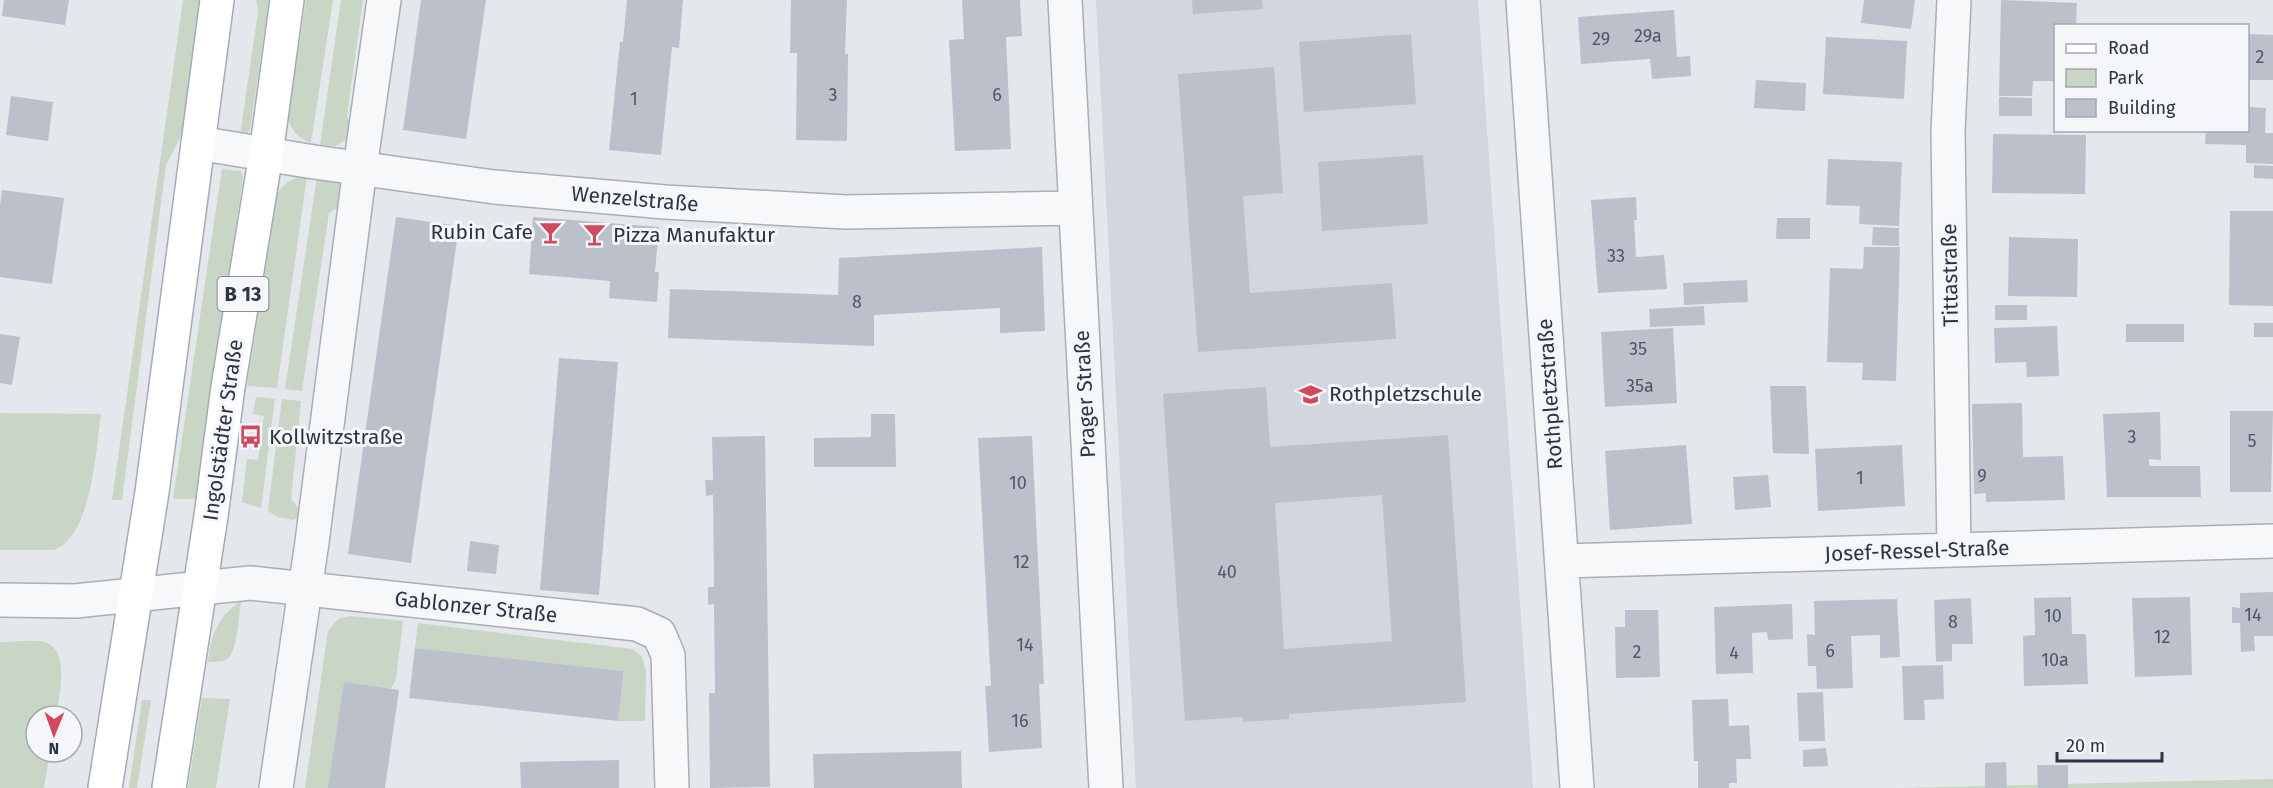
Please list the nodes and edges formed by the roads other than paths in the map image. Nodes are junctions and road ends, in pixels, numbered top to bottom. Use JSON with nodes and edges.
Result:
{"nodes":[{"id":1,"x":217,"y":0,"type":"edge"},
{"id":2,"x":287,"y":0,"type":"edge"},
{"id":3,"x":384,"y":0,"type":"edge"},
{"id":4,"x":1065,"y":0,"type":"edge"},
{"id":5,"x":1523,"y":0,"type":"edge"},
{"id":6,"x":1954,"y":0,"type":"edge"},
{"id":7,"x":198,"y":143,"type":"junction"},
{"id":8,"x":266,"y":154,"type":"junction"},
{"id":9,"x":360,"y":168,"type":"junction"},
{"id":10,"x":1075,"y":208,"type":"junction"},
{"id":11,"x":2273,"y":541,"type":"edge"},
{"id":12,"x":1954,"y":550,"type":"junction"},
{"id":13,"x":1562,"y":561,"type":"junction"},
{"id":14,"x":200,"y":588,"type":"junction"},
{"id":15,"x":305,"y":589,"type":"junction"},
{"id":16,"x":136,"y":595,"type":"junction"},
{"id":17,"x":0,"y":600,"type":"edge"},
{"id":18,"x":105,"y":788,"type":"edge"},
{"id":19,"x":168,"y":788,"type":"edge"},
{"id":20,"x":276,"y":788,"type":"edge"},
{"id":21,"x":672,"y":788,"type":"edge"},
{"id":22,"x":1106,"y":788,"type":"edge"},
{"id":23,"x":1577,"y":788,"type":"edge"}],
"edges":[{"from":1,"to":7,"type":"main road"},
{"from":2,"to":8,"type":"main road","name":"Ingolstädter Straße","number":"B 13"},
{"from":3,"to":9,"type":"street"},
{"from":4,"to":10,"type":"street","name":"Prager Straße"},
{"from":5,"to":13,"type":"street","name":"Rothpletzstraße"},
{"from":6,"to":12,"type":"street","name":"Tittastraße"},
{"from":7,"to":8,"type":"street","name":"Wenzelstraße"},
{"from":7,"to":16,"type":"main road"},
{"from":8,"to":9,"type":"street","name":"Wenzelstraße"},
{"from":8,"to":14,"type":"main road","name":"Ingolstädter Straße","number":"B 13"},
{"from":9,"to":10,"type":"street","name":"Wenzelstraße"},
{"from":9,"to":15,"type":"street"},
{"from":10,"to":22,"type":"street","name":"Prager Straße"},
{"from":11,"to":12,"type":"street","name":"Josef-Ressel-Straße"},
{"from":12,"to":13,"type":"street","name":"Josef-Ressel-Straße"},
{"from":13,"to":23,"type":"street","name":"Rothpletzstraße"},
{"from":14,"to":15,"type":"street","name":"Gablonzer Straße"},
{"from":14,"to":16,"type":"street","name":"Gablonzer Straße"},
{"from":14,"to":19,"type":"main road","name":"Ingolstädter Straße","number":"B 13"},
{"from":15,"to":20,"type":"street"},
{"from":15,"to":21,"type":"street","name":"Gablonzer Straße"},
{"from":16,"to":17,"type":"street"},
{"from":16,"to":18,"type":"main road"}]}
